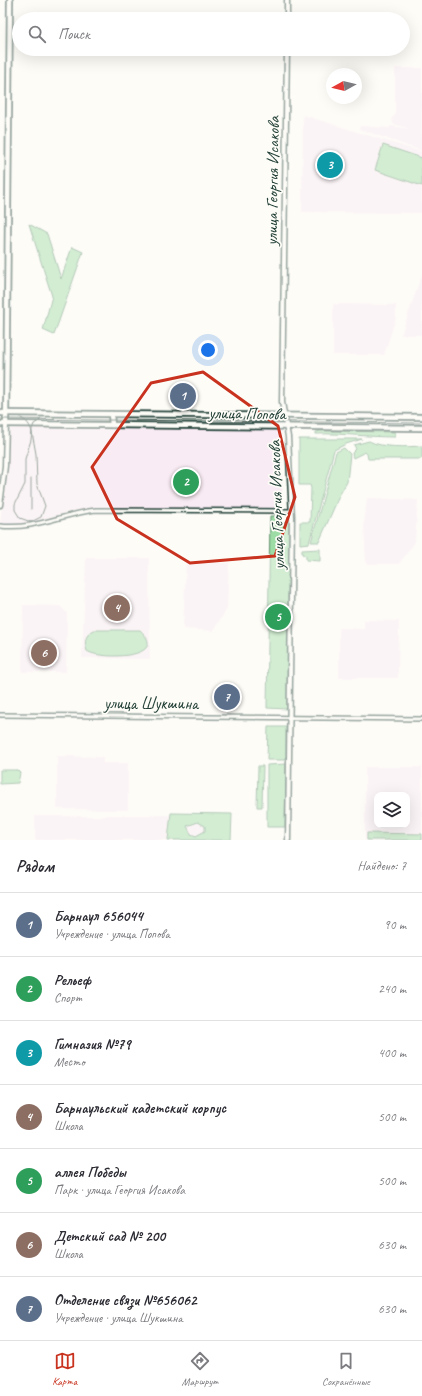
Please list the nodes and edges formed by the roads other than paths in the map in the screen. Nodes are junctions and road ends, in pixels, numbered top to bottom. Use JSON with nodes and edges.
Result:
{"nodes":[{"id":1,"x":10,"y":0,"type":"edge"},
{"id":2,"x":287,"y":0,"type":"edge"},
{"id":3,"x":287,"y":12,"type":"edge"},
{"id":4,"x":287,"y":56,"type":"edge"},
{"id":5,"x":0,"y":413,"type":"edge"},
{"id":6,"x":6,"y":413,"type":"junction"},
{"id":7,"x":111,"y":414,"type":"junction"},
{"id":8,"x":284,"y":415,"type":"junction"},
{"id":9,"x":422,"y":417,"type":"edge"},
{"id":10,"x":0,"y":424,"type":"edge"},
{"id":11,"x":6,"y":424,"type":"junction"},
{"id":12,"x":112,"y":425,"type":"junction"},
{"id":13,"x":285,"y":426,"type":"junction"},
{"id":14,"x":422,"y":428,"type":"edge"},
{"id":15,"x":0,"y":505,"type":"edge"},
{"id":16,"x":292,"y":511,"type":"junction"},
{"id":17,"x":0,"y":526,"type":"edge"},
{"id":18,"x":0,"y":715,"type":"edge"},
{"id":19,"x":290,"y":718,"type":"junction"},
{"id":20,"x":422,"y":719,"type":"edge"},
{"id":21,"x":288,"y":840,"type":"edge"}],
"edges":[{"from":1,"to":6,"type":"main road"},
{"from":2,"to":3,"type":"street"},
{"from":4,"to":8,"type":"street","name":"улица Георгия Исакова"},
{"from":5,"to":6,"type":"main road","name":"улица Попова"},
{"from":6,"to":7,"type":"main road","name":"улица Попова"},
{"from":6,"to":11,"type":"main road"},
{"from":7,"to":8,"type":"main road","name":"улица Попова"},
{"from":7,"to":12,"type":"main road"},
{"from":8,"to":9,"type":"main road","name":"улица Попова"},
{"from":8,"to":13,"type":"street","name":"улица Георгия Исакова"},
{"from":10,"to":11,"type":"main road","name":"улица Попова"},
{"from":11,"to":12,"type":"main road","name":"улица Попова"},
{"from":11,"to":15,"type":"street"},
{"from":12,"to":13,"type":"main road","name":"улица Попова"},
{"from":13,"to":14,"type":"main road","name":"улица Попова"},
{"from":13,"to":16,"type":"street","name":"улица Георгия Исакова"},
{"from":16,"to":17,"type":"street"},
{"from":16,"to":19,"type":"street","name":"улица Георгия Исакова"},
{"from":18,"to":19,"type":"street","name":"улица Шукшина"},
{"from":19,"to":20,"type":"street","name":"улица Шукшина"},
{"from":19,"to":21,"type":"street","name":"улица Георгия Исакова"}]}
